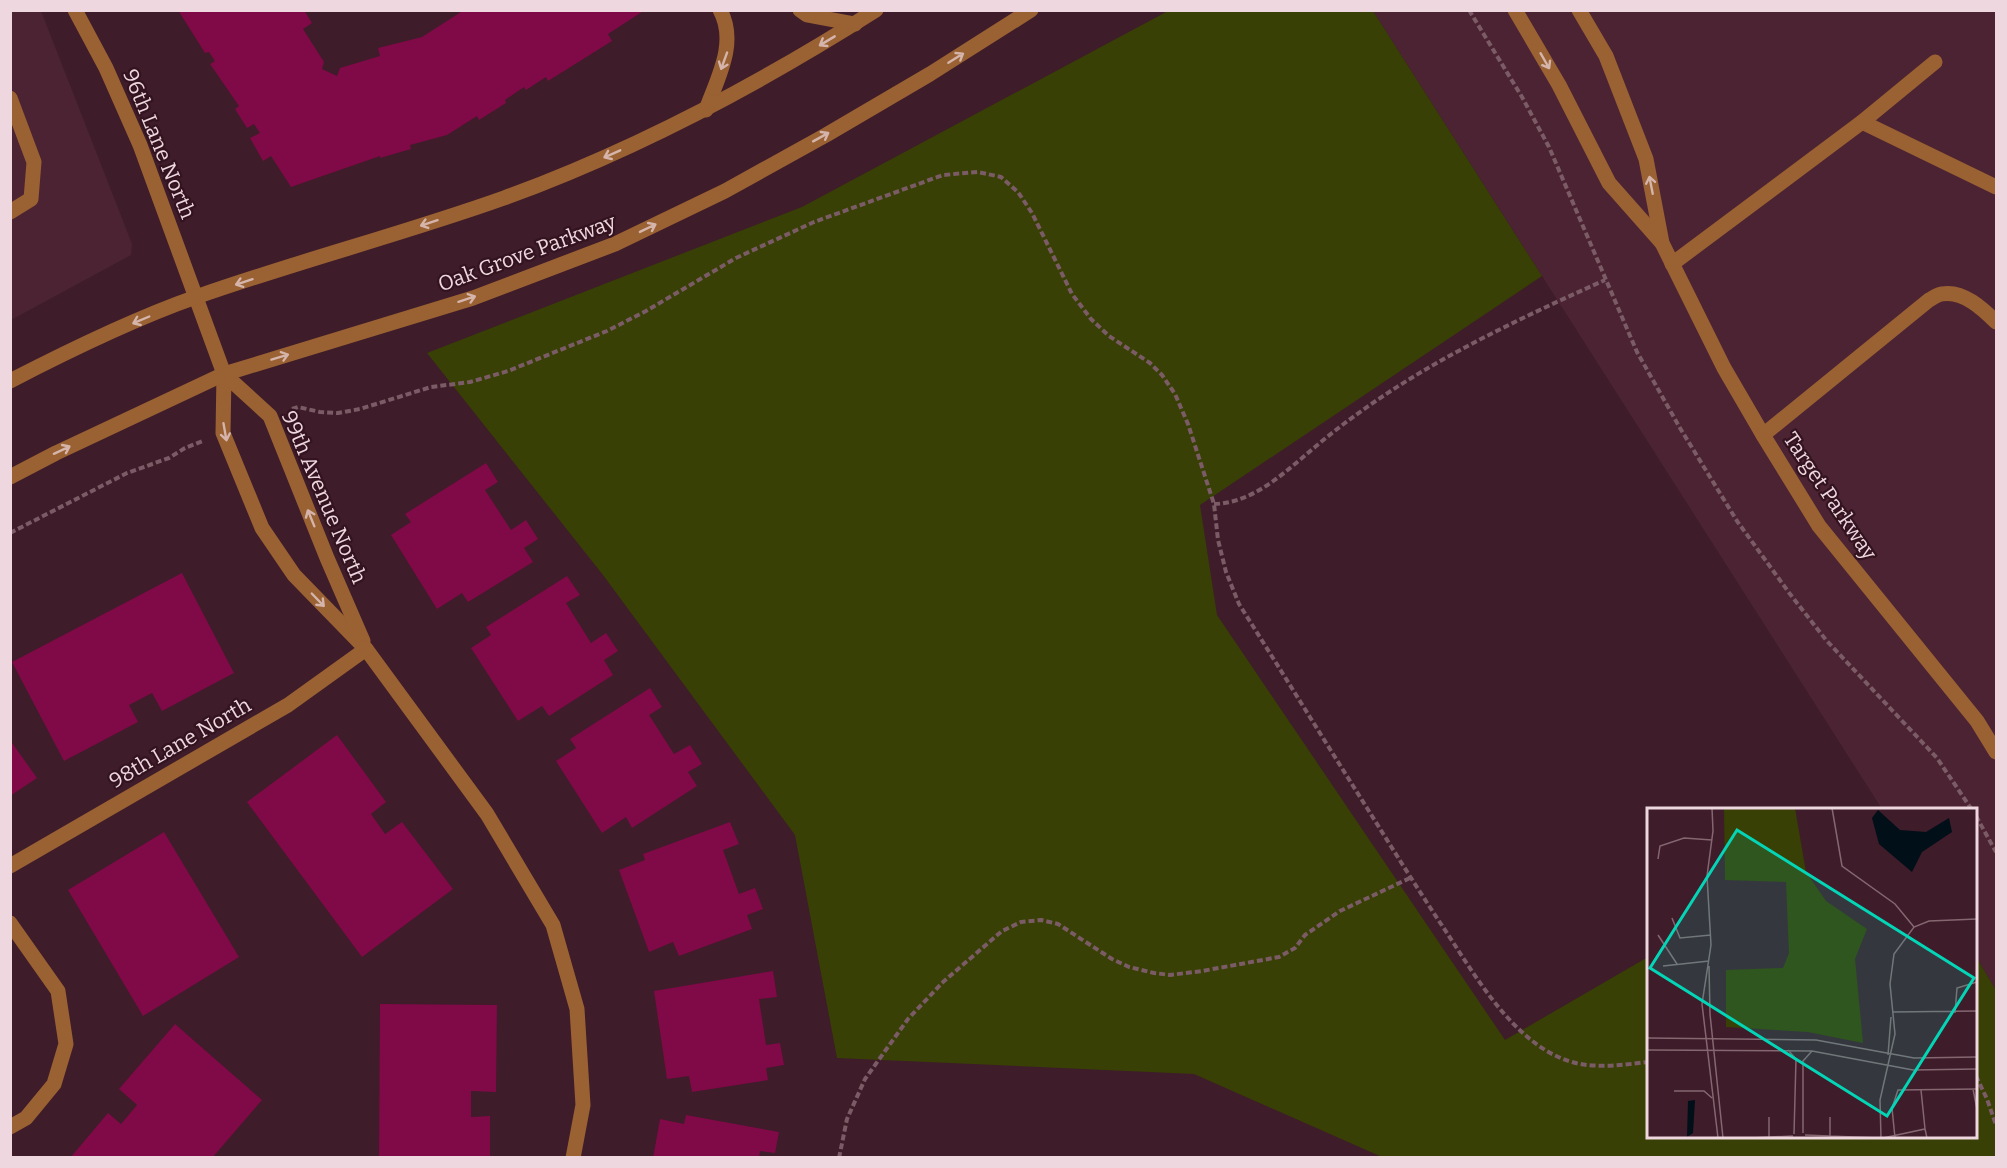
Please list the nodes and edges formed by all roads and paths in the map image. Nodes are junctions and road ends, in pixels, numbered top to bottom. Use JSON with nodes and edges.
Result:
{"nodes":[{"id":1,"x":75,"y":10,"type":"edge"},
{"id":2,"x":720,"y":10,"type":"edge"},
{"id":3,"x":800,"y":10,"type":"edge"},
{"id":4,"x":876,"y":10,"type":"edge"},
{"id":5,"x":1031,"y":10,"type":"edge"},
{"id":6,"x":1468,"y":10,"type":"edge"},
{"id":7,"x":1515,"y":10,"type":"edge"},
{"id":8,"x":1579,"y":10,"type":"edge"},
{"id":9,"x":855,"y":24,"type":"junction"},
{"id":10,"x":1935,"y":62,"type":"dead end"},
{"id":11,"x":10,"y":98,"type":"edge"},
{"id":12,"x":706,"y":110,"type":"junction"},
{"id":13,"x":1862,"y":122,"type":"junction"},
{"id":14,"x":1996,"y":187,"type":"edge"},
{"id":15,"x":10,"y":212,"type":"edge"},
{"id":16,"x":1662,"y":243,"type":"junction"},
{"id":17,"x":1672,"y":264,"type":"junction"},
{"id":18,"x":1605,"y":280,"type":"junction"},
{"id":19,"x":195,"y":297,"type":"junction"},
{"id":20,"x":1996,"y":322,"type":"edge"},
{"id":21,"x":224,"y":374,"type":"junction"},
{"id":22,"x":10,"y":381,"type":"edge"},
{"id":23,"x":298,"y":407,"type":"dead end"},
{"id":24,"x":1763,"y":435,"type":"junction"},
{"id":25,"x":185,"y":448,"type":"dead end"},
{"id":26,"x":10,"y":477,"type":"edge"},
{"id":27,"x":1214,"y":504,"type":"junction"},
{"id":28,"x":10,"y":533,"type":"edge"},
{"id":29,"x":366,"y":649,"type":"junction"},
{"id":30,"x":1996,"y":752,"type":"edge"},
{"id":31,"x":1971,"y":808,"type":"edge"},
{"id":32,"x":1977,"y":818,"type":"edge"},
{"id":33,"x":1996,"y":852,"type":"edge"},
{"id":34,"x":10,"y":866,"type":"edge"},
{"id":35,"x":1410,"y":878,"type":"junction"},
{"id":36,"x":10,"y":923,"type":"edge"},
{"id":37,"x":1647,"y":1062,"type":"edge"},
{"id":38,"x":1977,"y":1078,"type":"edge"},
{"id":39,"x":1996,"y":1125,"type":"edge"},
{"id":40,"x":10,"y":1127,"type":"edge"},
{"id":41,"x":573,"y":1158,"type":"edge"},
{"id":42,"x":839,"y":1158,"type":"edge"}],
"edges":[{"from":1,"to":19,"type":"street","name":"96th Lane North"},
{"from":2,"to":12,"type":"street","one_way":true},
{"from":3,"to":9,"type":"street"},
{"from":4,"to":9,"type":"street"},
{"from":21,"to":5,"type":"street","name":"Oak Grove Parkway","one_way":true},
{"from":6,"to":18,"type":"path"},
{"from":7,"to":16,"type":"street","name":"Target Parkway","one_way":true},
{"from":16,"to":8,"type":"street","name":"Target Parkway","one_way":true},
{"from":9,"to":12,"type":"street","one_way":true},
{"from":10,"to":13,"type":"street"},
{"from":11,"to":15,"type":"street"},
{"from":12,"to":19,"type":"street","one_way":true},
{"from":13,"to":14,"type":"street"},
{"from":13,"to":17,"type":"street"},
{"from":16,"to":17,"type":"street","name":"Target Parkway"},
{"from":17,"to":24,"type":"street","name":"Target Parkway"},
{"from":18,"to":27,"type":"path"},
{"from":18,"to":31,"type":"path"},
{"from":19,"to":21,"type":"street","name":"96th Lane North"},
{"from":19,"to":22,"type":"street","one_way":true},
{"from":20,"to":24,"type":"street"},
{"from":26,"to":21,"type":"street","name":"Oak Grove Parkway","one_way":true},
{"from":29,"to":21,"type":"street","name":"99th Avenue North","one_way":true},
{"from":21,"to":29,"type":"street","name":"99th Avenue North","one_way":true},
{"from":23,"to":27,"type":"path"},
{"from":24,"to":30,"type":"street","name":"Target Parkway"},
{"from":25,"to":28,"type":"path"},
{"from":27,"to":35,"type":"path"},
{"from":29,"to":34,"type":"street","name":"98th Lane North"},
{"from":29,"to":41,"type":"street","name":"99th Avenue North"},
{"from":32,"to":33,"type":"path"},
{"from":35,"to":37,"type":"path"},
{"from":35,"to":42,"type":"path"},
{"from":36,"to":40,"type":"street"},
{"from":38,"to":39,"type":"path"}]}
